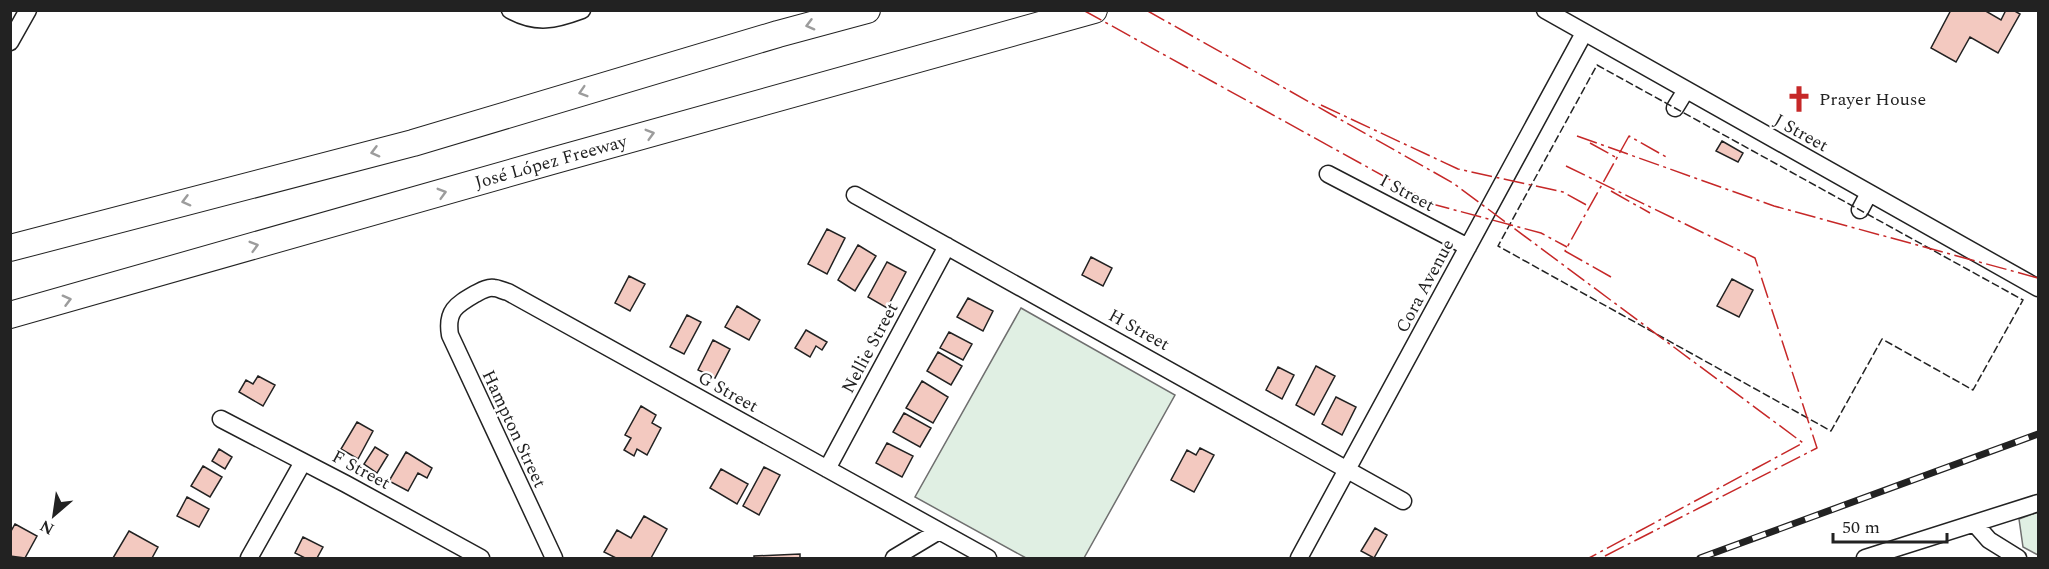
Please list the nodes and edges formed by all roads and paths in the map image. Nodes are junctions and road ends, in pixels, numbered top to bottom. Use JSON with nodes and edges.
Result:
{"nodes":[{"id":1,"x":28,"y":10,"type":"edge"},
{"id":2,"x":510,"y":10,"type":"edge"},
{"id":3,"x":582,"y":10,"type":"edge"},
{"id":4,"x":867,"y":10,"type":"edge"},
{"id":5,"x":1094,"y":10,"type":"edge"},
{"id":6,"x":1545,"y":10,"type":"edge"},
{"id":7,"x":1584,"y":33,"type":"junction"},
{"id":8,"x":10,"y":42,"type":"edge"},
{"id":9,"x":1686,"y":90,"type":"junction"},
{"id":10,"x":1676,"y":108,"type":"dead end"},
{"id":11,"x":1328,"y":174,"type":"dead end"},
{"id":12,"x":1869,"y":193,"type":"junction"},
{"id":13,"x":855,"y":195,"type":"dead end"},
{"id":14,"x":1860,"y":210,"type":"dead end"},
{"id":15,"x":947,"y":246,"type":"junction"},
{"id":16,"x":1468,"y":247,"type":"junction"},
{"id":17,"x":10,"y":249,"type":"edge"},
{"id":18,"x":2038,"y":288,"type":"edge"},
{"id":19,"x":451,"y":314,"type":"joint"},
{"id":20,"x":10,"y":315,"type":"edge"},
{"id":21,"x":221,"y":419,"type":"dead end"},
{"id":22,"x":303,"y":462,"type":"junction"},
{"id":23,"x":827,"y":469,"type":"junction"},
{"id":24,"x":1348,"y":469,"type":"junction"},
{"id":25,"x":1403,"y":501,"type":"dead end"},
{"id":26,"x":2038,"y":503,"type":"edge"},
{"id":27,"x":1975,"y":524,"type":"junction"},
{"id":28,"x":939,"y":531,"type":"junction"},
{"id":29,"x":249,"y":558,"type":"edge"},
{"id":30,"x":481,"y":558,"type":"edge"},
{"id":31,"x":554,"y":558,"type":"edge"},
{"id":32,"x":894,"y":558,"type":"edge"},
{"id":33,"x":988,"y":558,"type":"edge"},
{"id":34,"x":1299,"y":558,"type":"edge"},
{"id":35,"x":1865,"y":558,"type":"edge"},
{"id":36,"x":2018,"y":558,"type":"edge"}],
"edges":[{"from":1,"to":8,"type":"street"},
{"from":2,"to":3,"type":"street"},
{"from":4,"to":17,"type":"highway","one_way":true},
{"from":20,"to":5,"type":"highway","name":"José López Freeway","one_way":true},
{"from":6,"to":7,"type":"street","name":"J Street"},
{"from":7,"to":9,"type":"street","name":"J Street"},
{"from":7,"to":16,"type":"street","name":"Cora Avenue"},
{"from":9,"to":10,"type":"street"},
{"from":9,"to":12,"type":"street","name":"J Street"},
{"from":11,"to":16,"type":"street","name":"I Street"},
{"from":12,"to":14,"type":"street"},
{"from":12,"to":18,"type":"street","name":"J Street"},
{"from":13,"to":15,"type":"street","name":"H Street"},
{"from":15,"to":23,"type":"street","name":"Nellie Street"},
{"from":15,"to":24,"type":"street","name":"H Street"},
{"from":16,"to":24,"type":"street","name":"Cora Avenue"},
{"from":19,"to":23,"type":"street","name":"G Street"},
{"from":19,"to":31,"type":"street","name":"Hampton Street"},
{"from":21,"to":22,"type":"street","name":"F Street"},
{"from":22,"to":29,"type":"street"},
{"from":22,"to":30,"type":"street","name":"F Street"},
{"from":23,"to":28,"type":"street","name":"G Street"},
{"from":24,"to":25,"type":"street","name":"H Street"},
{"from":24,"to":34,"type":"street","name":"Cora Avenue"},
{"from":26,"to":27,"type":"street"},
{"from":27,"to":35,"type":"street"},
{"from":27,"to":36,"type":"street"},
{"from":28,"to":32,"type":"street"},
{"from":28,"to":33,"type":"street","name":"G Street"}]}
